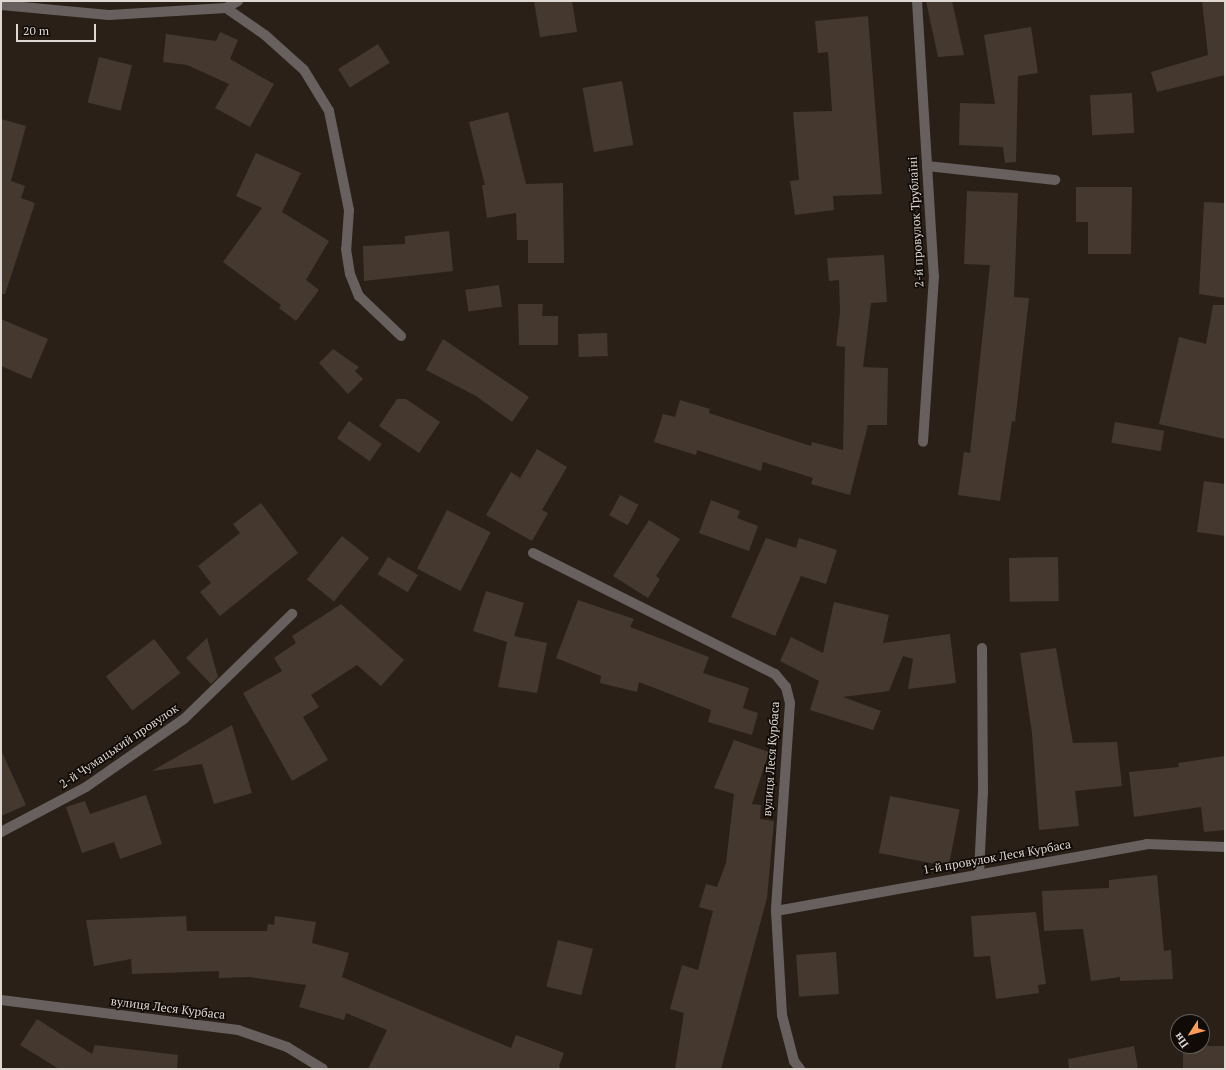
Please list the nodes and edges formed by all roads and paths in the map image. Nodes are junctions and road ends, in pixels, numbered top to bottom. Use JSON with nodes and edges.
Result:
{"nodes":[{"id":1,"x":1,"y":1,"type":"edge"},
{"id":2,"x":238,"y":1,"type":"edge"},
{"id":3,"x":916,"y":1,"type":"edge"},
{"id":4,"x":1,"y":5,"type":"edge"},
{"id":5,"x":226,"y":8,"type":"junction"},
{"id":6,"x":927,"y":166,"type":"junction"},
{"id":7,"x":1055,"y":180,"type":"dead end"},
{"id":8,"x":401,"y":336,"type":"dead end"},
{"id":9,"x":923,"y":442,"type":"dead end"},
{"id":10,"x":534,"y":553,"type":"dead end"},
{"id":11,"x":292,"y":614,"type":"dead end"},
{"id":12,"x":982,"y":648,"type":"dead end"},
{"id":13,"x":1,"y":832,"type":"edge"},
{"id":14,"x":1225,"y":847,"type":"edge"},
{"id":15,"x":979,"y":873,"type":"junction"},
{"id":16,"x":776,"y":910,"type":"junction"},
{"id":17,"x":1,"y":1000,"type":"edge"},
{"id":18,"x":323,"y":1069,"type":"edge"},
{"id":19,"x":800,"y":1069,"type":"edge"}],
"edges":[{"from":1,"to":4,"type":"street"},
{"from":2,"to":5,"type":"street"},
{"from":3,"to":6,"type":"street","name":"2-й провулок Трублаїні"},
{"from":4,"to":5,"type":"street"},
{"from":5,"to":8,"type":"street"},
{"from":6,"to":7,"type":"street"},
{"from":6,"to":9,"type":"street","name":"2-й провулок Трублаїні"},
{"from":10,"to":16,"type":"street","name":"вулиця Леся Курбаса"},
{"from":11,"to":13,"type":"street","name":"2-й Чумацький провулок"},
{"from":12,"to":15,"type":"street"},
{"from":14,"to":15,"type":"street","name":"1-й провулок Леся Курбаса"},
{"from":15,"to":16,"type":"street","name":"1-й провулок Леся Курбаса"},
{"from":16,"to":19,"type":"street","name":"вулиця Леся Курбаса"},
{"from":17,"to":18,"type":"street","name":"вулиця Леся Курбаса"}]}
